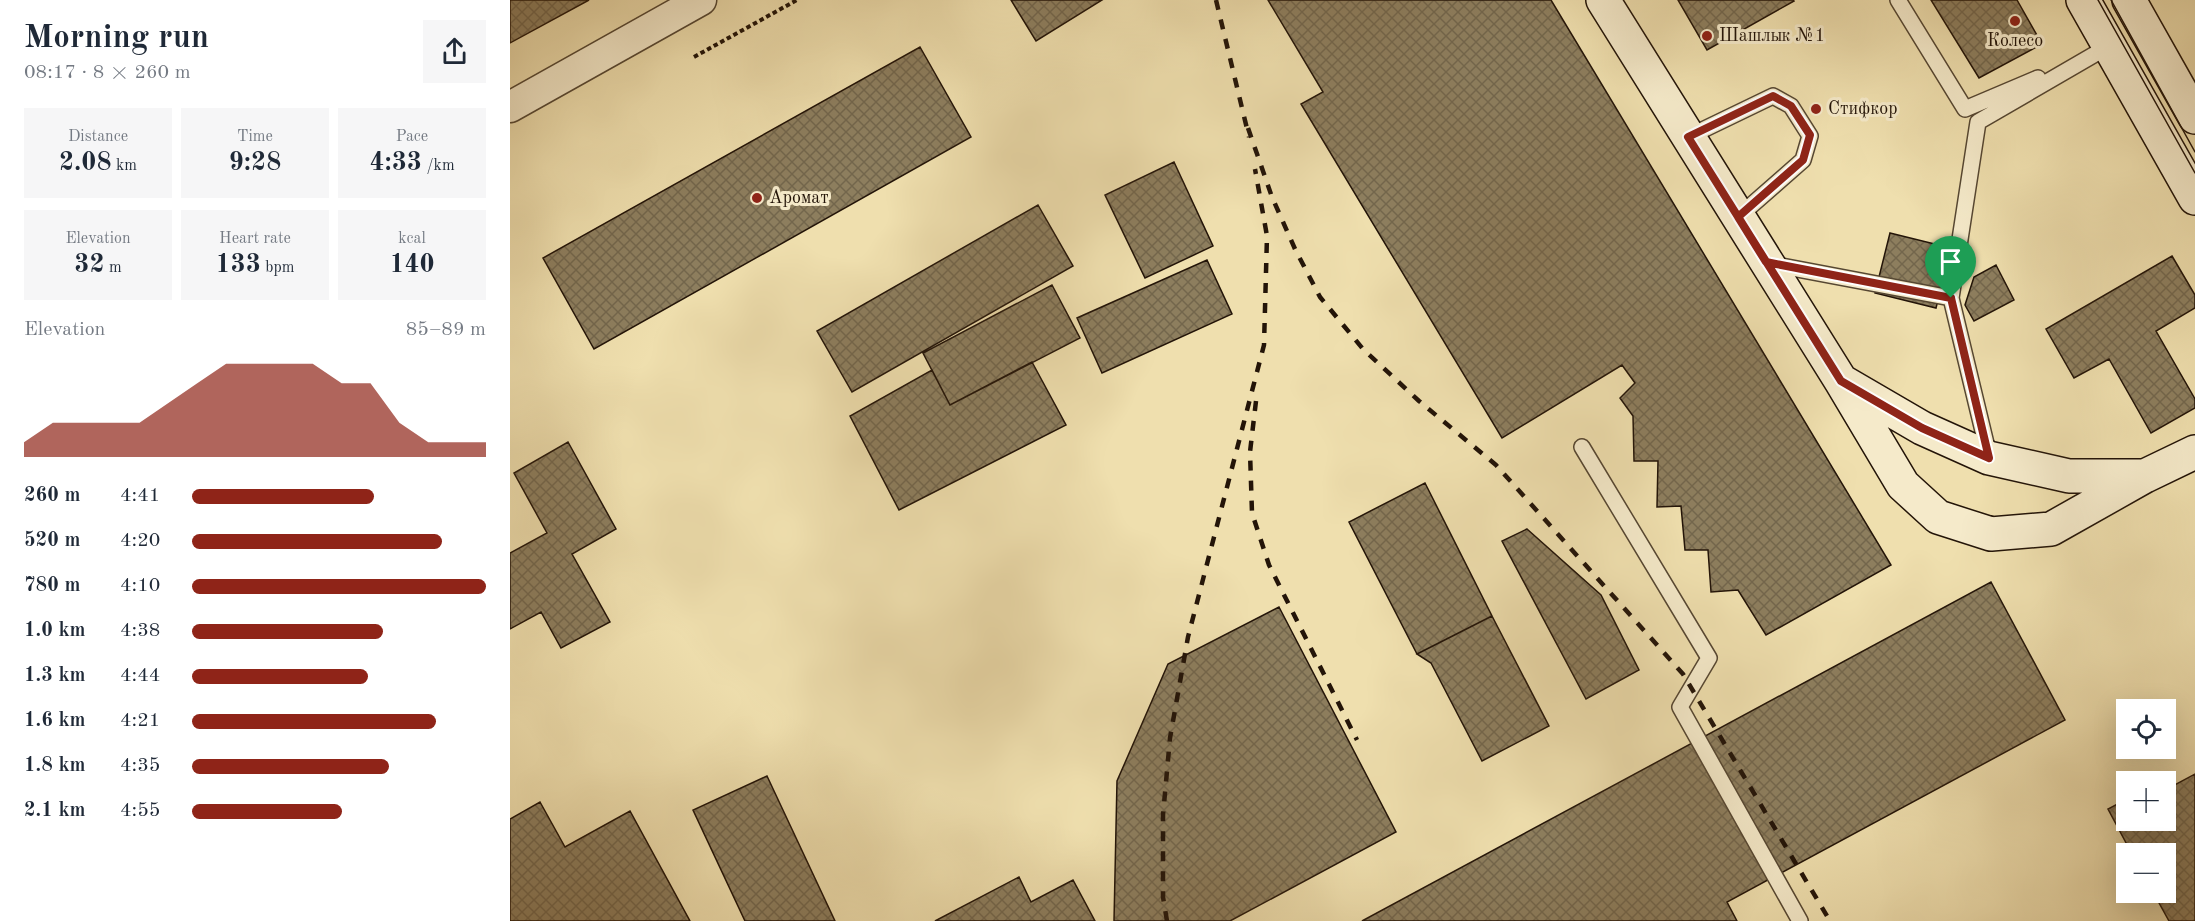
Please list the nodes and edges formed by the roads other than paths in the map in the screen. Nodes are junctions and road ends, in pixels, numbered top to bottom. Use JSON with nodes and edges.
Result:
{"nodes":[{"id":1,"x":701,"y":0,"type":"edge"},
{"id":2,"x":1603,"y":0,"type":"edge"},
{"id":3,"x":1898,"y":0,"type":"edge"},
{"id":4,"x":2083,"y":0,"type":"edge"},
{"id":5,"x":2129,"y":0,"type":"edge"},
{"id":6,"x":2099,"y":51,"type":"junction"},
{"id":7,"x":510,"y":107,"type":"edge"},
{"id":8,"x":2195,"y":117,"type":"edge"},
{"id":9,"x":1688,"y":137,"type":"junction"},
{"id":10,"x":2195,"y":198,"type":"edge"},
{"id":11,"x":1738,"y":217,"type":"junction"},
{"id":12,"x":1766,"y":262,"type":"junction"},
{"id":13,"x":1951,"y":298,"type":"junction"},
{"id":14,"x":1841,"y":381,"type":"junction"},
{"id":15,"x":1582,"y":447,"type":"dead end"},
{"id":16,"x":2195,"y":452,"type":"edge"},
{"id":17,"x":1989,"y":458,"type":"junction"},
{"id":18,"x":2145,"y":477,"type":"junction"},
{"id":19,"x":1800,"y":921,"type":"edge"}],
"edges":[{"from":1,"to":7,"type":"street"},
{"from":2,"to":9,"type":"street"},
{"from":3,"to":6,"type":"lane"},
{"from":4,"to":6,"type":"street"},
{"from":5,"to":8,"type":"street"},
{"from":6,"to":10,"type":"street"},
{"from":6,"to":13,"type":"lane"},
{"from":9,"to":11,"type":"street"},
{"from":9,"to":11,"type":"lane"},
{"from":11,"to":12,"type":"street"},
{"from":12,"to":13,"type":"lane"},
{"from":12,"to":14,"type":"street"},
{"from":13,"to":17,"type":"lane"},
{"from":14,"to":17,"type":"street"},
{"from":14,"to":18,"type":"street"},
{"from":15,"to":19,"type":"lane"},
{"from":16,"to":18,"type":"street"},
{"from":17,"to":18,"type":"street"}]}
